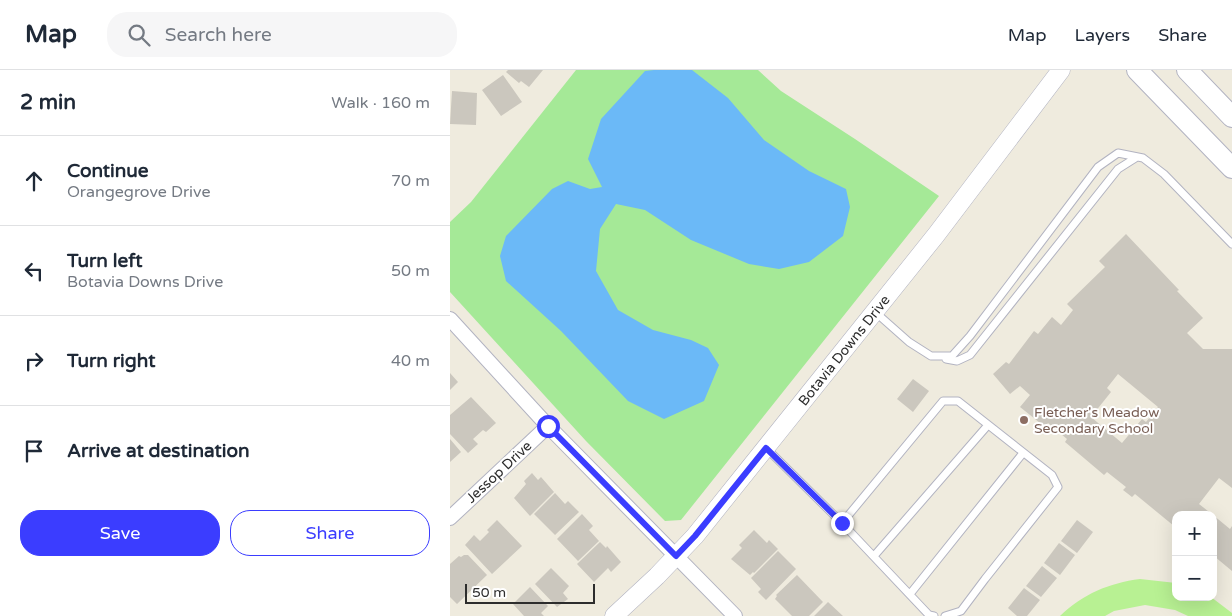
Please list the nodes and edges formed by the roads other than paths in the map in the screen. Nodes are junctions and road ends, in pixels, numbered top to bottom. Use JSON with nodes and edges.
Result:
{"nodes":[{"id":1,"x":1061,"y":70,"type":"edge"},
{"id":2,"x":1137,"y":70,"type":"edge"},
{"id":3,"x":1186,"y":70,"type":"edge"},
{"id":4,"x":1232,"y":117,"type":"edge"},
{"id":5,"x":1137,"y":157,"type":"junction"},
{"id":6,"x":1232,"y":168,"type":"edge"},
{"id":7,"x":1232,"y":244,"type":"edge"},
{"id":8,"x":874,"y":311,"type":"junction"},
{"id":9,"x":450,"y":319,"type":"edge"},
{"id":10,"x":931,"y":356,"type":"junction"},
{"id":11,"x":988,"y":425,"type":"junction"},
{"id":12,"x":548,"y":426,"type":"junction"},
{"id":13,"x":766,"y":448,"type":"junction"},
{"id":14,"x":1023,"y":453,"type":"junction"},
{"id":15,"x":450,"y":518,"type":"edge"},
{"id":16,"x":842,"y":523,"type":"junction"},
{"id":17,"x":676,"y":556,"type":"junction"},
{"id":18,"x":874,"y":556,"type":"junction"},
{"id":19,"x":910,"y":594,"type":"junction"},
{"id":20,"x":614,"y":616,"type":"edge"},
{"id":21,"x":735,"y":616,"type":"edge"},
{"id":22,"x":934,"y":616,"type":"edge"},
{"id":23,"x":945,"y":616,"type":"edge"}],
"edges":[{"from":1,"to":8,"type":"street","name":"Botavia Downs Drive"},
{"from":2,"to":6,"type":"main road"},
{"from":3,"to":4,"type":"main road"},
{"from":5,"to":7,"type":"lane"},
{"from":5,"to":10,"type":"lane"},
{"from":5,"to":10,"type":"lane"},
{"from":8,"to":10,"type":"lane"},
{"from":8,"to":13,"type":"street","name":"Botavia Downs Drive"},
{"from":9,"to":12,"type":"street"},
{"from":11,"to":14,"type":"lane"},
{"from":11,"to":16,"type":"lane"},
{"from":11,"to":18,"type":"lane"},
{"from":12,"to":15,"type":"street","name":"Jessop Drive"},
{"from":12,"to":17,"type":"street"},
{"from":13,"to":16,"type":"lane"},
{"from":13,"to":17,"type":"street","name":"Botavia Downs Drive"},
{"from":14,"to":19,"type":"lane"},
{"from":14,"to":23,"type":"lane"},
{"from":16,"to":18,"type":"lane"},
{"from":17,"to":20,"type":"street","name":"Botavia Downs Drive"},
{"from":17,"to":21,"type":"street"},
{"from":18,"to":19,"type":"lane"},
{"from":19,"to":22,"type":"lane"}]}
